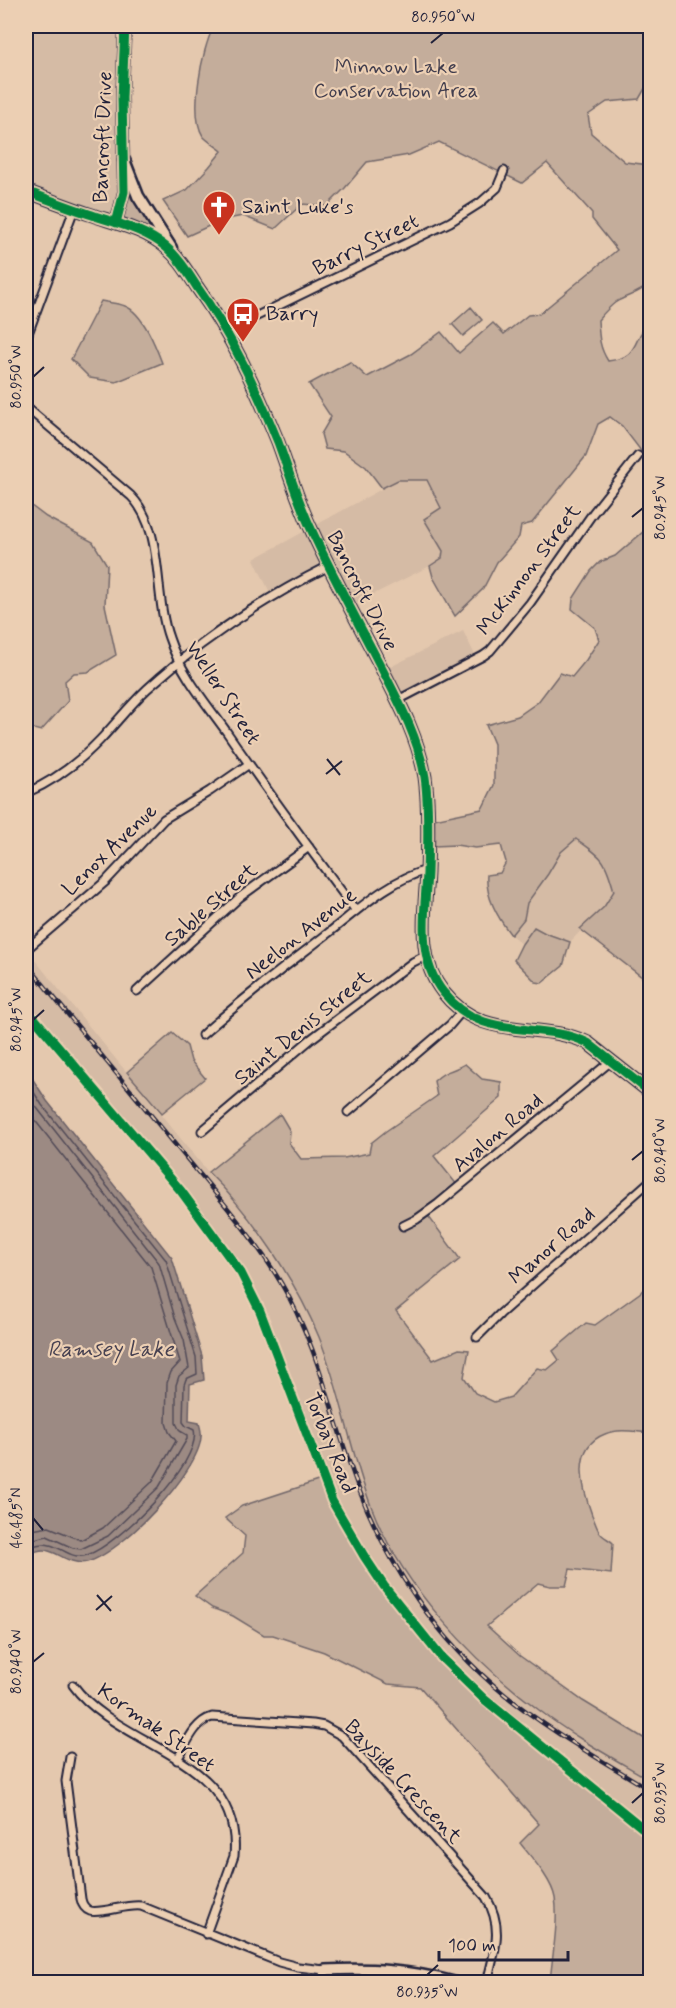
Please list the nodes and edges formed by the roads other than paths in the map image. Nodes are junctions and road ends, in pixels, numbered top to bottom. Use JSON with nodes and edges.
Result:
{"nodes":[{"id":1,"x":125,"y":26,"type":"edge"},
{"id":2,"x":123,"y":160,"type":"junction"},
{"id":3,"x":504,"y":171,"type":"dead end"},
{"id":4,"x":26,"y":191,"type":"edge"},
{"id":5,"x":74,"y":209,"type":"junction"},
{"id":6,"x":116,"y":223,"type":"junction"},
{"id":7,"x":176,"y":256,"type":"junction"},
{"id":8,"x":226,"y":331,"type":"junction"},
{"id":9,"x":26,"y":339,"type":"edge"},
{"id":10,"x":26,"y":407,"type":"edge"},
{"id":11,"x":638,"y":456,"type":"dead end"},
{"id":12,"x":329,"y":566,"type":"junction"},
{"id":13,"x":179,"y":661,"type":"junction"},
{"id":14,"x":398,"y":700,"type":"junction"},
{"id":15,"x":249,"y":764,"type":"junction"},
{"id":16,"x":26,"y":793,"type":"edge"},
{"id":17,"x":309,"y":848,"type":"junction"},
{"id":18,"x":427,"y":870,"type":"junction"},
{"id":19,"x":356,"y":912,"type":"junction"},
{"id":20,"x":29,"y":947,"type":"dead end"},
{"id":21,"x":427,"y":955,"type":"junction"},
{"id":22,"x":137,"y":991,"type":"dead end"},
{"id":23,"x":462,"y":1011,"type":"junction"},
{"id":24,"x":34,"y":1018,"type":"dead end"},
{"id":25,"x":202,"y":1035,"type":"dead end"},
{"id":26,"x":611,"y":1061,"type":"junction"},
{"id":27,"x":651,"y":1092,"type":"edge"},
{"id":28,"x":348,"y":1112,"type":"dead end"},
{"id":29,"x":202,"y":1131,"type":"dead end"},
{"id":30,"x":651,"y":1181,"type":"edge"},
{"id":31,"x":403,"y":1226,"type":"dead end"},
{"id":32,"x":477,"y":1337,"type":"dead end"},
{"id":33,"x":73,"y":1685,"type":"dead end"},
{"id":34,"x":70,"y":1758,"type":"dead end"},
{"id":35,"x":177,"y":1760,"type":"junction"},
{"id":36,"x":651,"y":1834,"type":"edge"},
{"id":37,"x":206,"y":1934,"type":"junction"},
{"id":38,"x":325,"y":1970,"type":"junction"},
{"id":39,"x":323,"y":1983,"type":"edge"},
{"id":40,"x":454,"y":1983,"type":"edge"},
{"id":41,"x":486,"y":1983,"type":"edge"}],
"edges":[{"from":1,"to":2,"type":"street","name":"Bancroft Drive"},
{"from":2,"to":6,"type":"street","name":"Bancroft Drive"},
{"from":2,"to":7,"type":"main road"},
{"from":3,"to":8,"type":"street","name":"Barry Street"},
{"from":4,"to":5,"type":"main road"},
{"from":5,"to":6,"type":"main road"},
{"from":5,"to":9,"type":"street"},
{"from":6,"to":7,"type":"main road","name":"Bancroft Drive"},
{"from":7,"to":8,"type":"main road","name":"Bancroft Drive"},
{"from":8,"to":12,"type":"main road","name":"Bancroft Drive"},
{"from":10,"to":13,"type":"street","name":"Weller Street"},
{"from":11,"to":14,"type":"street","name":"McKinnon Street"},
{"from":12,"to":13,"type":"street"},
{"from":12,"to":14,"type":"main road","name":"Bancroft Drive"},
{"from":13,"to":15,"type":"street","name":"Weller Street"},
{"from":13,"to":16,"type":"street"},
{"from":14,"to":18,"type":"main road","name":"Bancroft Drive"},
{"from":15,"to":17,"type":"street","name":"Weller Street"},
{"from":15,"to":20,"type":"street","name":"Lenox Avenue"},
{"from":17,"to":19,"type":"street","name":"Weller Street"},
{"from":17,"to":22,"type":"street","name":"Sable Street"},
{"from":18,"to":19,"type":"street","name":"Neelon Avenue"},
{"from":18,"to":21,"type":"main road","name":"Bancroft Drive"},
{"from":19,"to":25,"type":"street","name":"Neelon Avenue"},
{"from":21,"to":23,"type":"main road","name":"Bancroft Drive"},
{"from":21,"to":29,"type":"street","name":"Saint Denis Street"},
{"from":23,"to":26,"type":"main road","name":"Bancroft Drive"},
{"from":23,"to":28,"type":"street"},
{"from":24,"to":36,"type":"street","name":"Torbay Road"},
{"from":26,"to":27,"type":"main road","name":"Bancroft Drive"},
{"from":26,"to":31,"type":"street","name":"Avalon Road"},
{"from":30,"to":32,"type":"street","name":"Manor Road"},
{"from":33,"to":35,"type":"street","name":"Kormak Street"},
{"from":34,"to":37,"type":"street"},
{"from":35,"to":37,"type":"street","name":"Kormak Street"},
{"from":35,"to":41,"type":"street","name":"Bayside Crescent"},
{"from":37,"to":38,"type":"street"},
{"from":38,"to":39,"type":"street"},
{"from":38,"to":40,"type":"street"}]}
